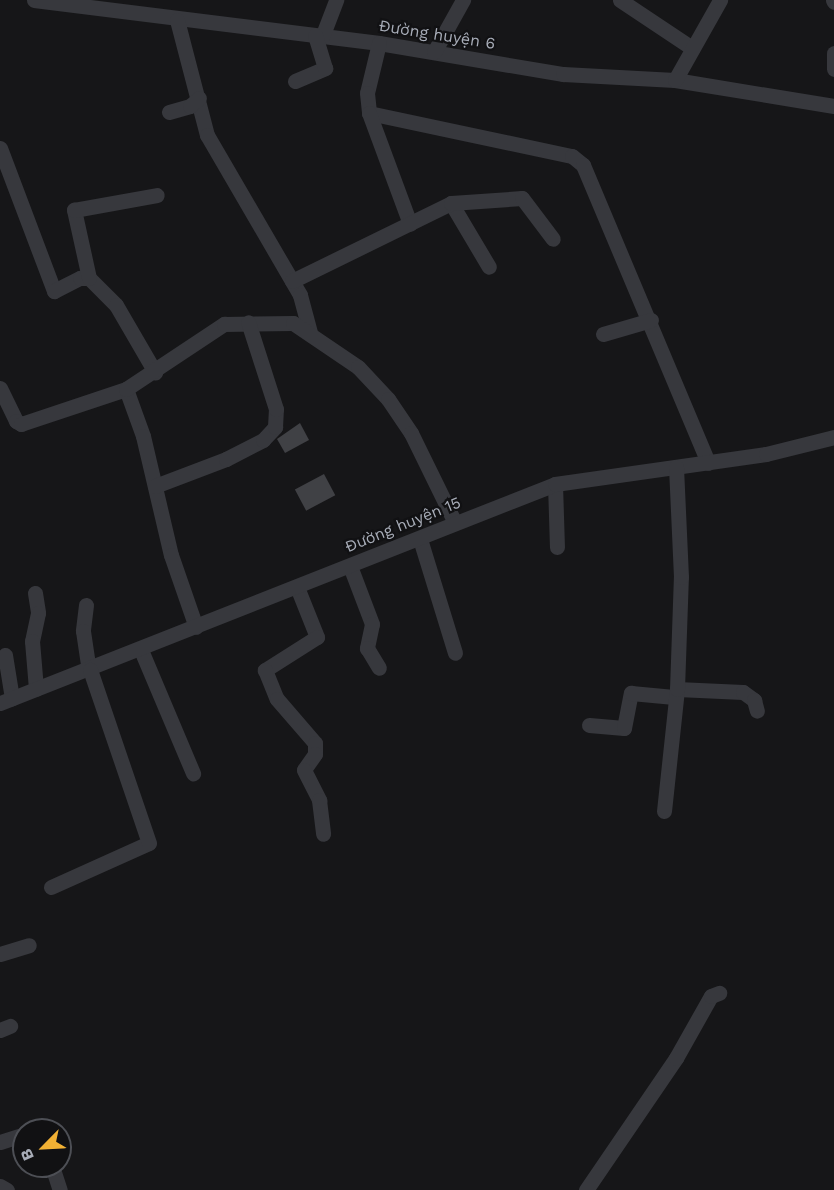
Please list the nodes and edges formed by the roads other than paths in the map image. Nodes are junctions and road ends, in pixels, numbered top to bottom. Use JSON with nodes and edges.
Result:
{"nodes":[{"id":1,"x":34,"y":0,"type":"edge"},
{"id":2,"x":336,"y":0,"type":"edge"},
{"id":3,"x":463,"y":0,"type":"edge"},
{"id":4,"x":620,"y":0,"type":"edge"},
{"id":5,"x":720,"y":0,"type":"edge"},
{"id":6,"x":177,"y":20,"type":"junction"},
{"id":7,"x":319,"y":36,"type":"junction"},
{"id":8,"x":379,"y":43,"type":"junction"},
{"id":9,"x":692,"y":48,"type":"junction"},
{"id":10,"x":434,"y":52,"type":"junction"},
{"id":11,"x":834,"y":53,"type":"edge"},
{"id":12,"x":834,"y":69,"type":"edge"},
{"id":13,"x":675,"y":80,"type":"junction"},
{"id":14,"x":295,"y":81,"type":"dead end"},
{"id":15,"x":199,"y":98,"type":"junction"},
{"id":16,"x":834,"y":106,"type":"edge"},
{"id":17,"x":169,"y":112,"type":"dead end"},
{"id":18,"x":369,"y":113,"type":"junction"},
{"id":19,"x":0,"y":148,"type":"edge"},
{"id":20,"x":157,"y":195,"type":"dead end"},
{"id":21,"x":451,"y":203,"type":"junction"},
{"id":22,"x":410,"y":224,"type":"junction"},
{"id":23,"x":553,"y":239,"type":"dead end"},
{"id":24,"x":489,"y":267,"type":"dead end"},
{"id":25,"x":89,"y":278,"type":"junction"},
{"id":26,"x":292,"y":281,"type":"junction"},
{"id":27,"x":651,"y":320,"type":"junction"},
{"id":28,"x":248,"y":322,"type":"junction"},
{"id":29,"x":310,"y":332,"type":"junction"},
{"id":30,"x":603,"y":334,"type":"dead end"},
{"id":31,"x":154,"y":372,"type":"junction"},
{"id":32,"x":0,"y":388,"type":"edge"},
{"id":33,"x":126,"y":389,"type":"junction"},
{"id":34,"x":4,"y":407,"type":"edge"},
{"id":35,"x":834,"y":437,"type":"edge"},
{"id":36,"x":708,"y":463,"type":"junction"},
{"id":37,"x":676,"y":467,"type":"junction"},
{"id":38,"x":555,"y":484,"type":"junction"},
{"id":39,"x":154,"y":486,"type":"junction"},
{"id":40,"x":455,"y":523,"type":"junction"},
{"id":41,"x":420,"y":539,"type":"junction"},
{"id":42,"x":557,"y":547,"type":"dead end"},
{"id":43,"x":350,"y":566,"type":"junction"},
{"id":44,"x":297,"y":587,"type":"junction"},
{"id":45,"x":35,"y":593,"type":"dead end"},
{"id":46,"x":86,"y":604,"type":"dead end"},
{"id":47,"x":196,"y":627,"type":"junction"},
{"id":48,"x":141,"y":650,"type":"junction"},
{"id":49,"x":455,"y":653,"type":"dead end"},
{"id":50,"x":5,"y":655,"type":"dead end"},
{"id":51,"x":379,"y":668,"type":"dead end"},
{"id":52,"x":89,"y":670,"type":"junction"},
{"id":53,"x":36,"y":690,"type":"junction"},
{"id":54,"x":675,"y":693,"type":"junction"},
{"id":55,"x":6,"y":701,"type":"edge"},
{"id":56,"x":757,"y":711,"type":"dead end"},
{"id":57,"x":589,"y":725,"type":"dead end"},
{"id":58,"x":193,"y":773,"type":"dead end"},
{"id":59,"x":664,"y":811,"type":"dead end"},
{"id":60,"x":323,"y":834,"type":"dead end"},
{"id":61,"x":51,"y":887,"type":"dead end"},
{"id":62,"x":29,"y":945,"type":"dead end"},
{"id":63,"x":0,"y":954,"type":"edge"},
{"id":64,"x":719,"y":993,"type":"dead end"},
{"id":65,"x":0,"y":1186,"type":"edge"},
{"id":66,"x":7,"y":1190,"type":"edge"},
{"id":67,"x":586,"y":1190,"type":"edge"}],
"edges":[{"from":1,"to":6,"type":"street","name":"Đường huyện 6"},
{"from":2,"to":7,"type":"street"},
{"from":3,"to":10,"type":"street"},
{"from":4,"to":9,"type":"street"},
{"from":5,"to":9,"type":"street"},
{"from":6,"to":7,"type":"street","name":"Đường huyện 6"},
{"from":6,"to":15,"type":"street"},
{"from":7,"to":8,"type":"street","name":"Đường huyện 6"},
{"from":7,"to":14,"type":"street"},
{"from":8,"to":10,"type":"street","name":"Đường huyện 6"},
{"from":8,"to":18,"type":"street"},
{"from":9,"to":13,"type":"street"},
{"from":10,"to":13,"type":"street","name":"Đường huyện 6"},
{"from":11,"to":12,"type":"street"},
{"from":13,"to":16,"type":"street","name":"Đường huyện 6"},
{"from":15,"to":17,"type":"street"},
{"from":15,"to":26,"type":"street"},
{"from":18,"to":22,"type":"street"},
{"from":18,"to":27,"type":"street"},
{"from":19,"to":25,"type":"street"},
{"from":20,"to":25,"type":"street"},
{"from":21,"to":22,"type":"street"},
{"from":21,"to":23,"type":"street"},
{"from":21,"to":24,"type":"street"},
{"from":22,"to":26,"type":"street"},
{"from":25,"to":31,"type":"street"},
{"from":26,"to":29,"type":"street"},
{"from":27,"to":30,"type":"street"},
{"from":27,"to":36,"type":"street"},
{"from":28,"to":29,"type":"street"},
{"from":28,"to":31,"type":"street"},
{"from":28,"to":39,"type":"street"},
{"from":29,"to":40,"type":"street"},
{"from":31,"to":33,"type":"street"},
{"from":32,"to":34,"type":"street"},
{"from":33,"to":34,"type":"street"},
{"from":33,"to":39,"type":"street"},
{"from":35,"to":36,"type":"street","name":"Đường huyện 15"},
{"from":36,"to":37,"type":"street","name":"Đường huyện 15"},
{"from":37,"to":38,"type":"street","name":"Đường huyện 15"},
{"from":37,"to":54,"type":"street"},
{"from":38,"to":40,"type":"street","name":"Đường huyện 15"},
{"from":38,"to":42,"type":"street"},
{"from":39,"to":47,"type":"street"},
{"from":40,"to":41,"type":"street","name":"Đường huyện 15"},
{"from":41,"to":43,"type":"street","name":"Đường huyện 15"},
{"from":41,"to":49,"type":"street"},
{"from":43,"to":44,"type":"street","name":"Đường huyện 15"},
{"from":43,"to":51,"type":"street"},
{"from":44,"to":47,"type":"street","name":"Đường huyện 15"},
{"from":44,"to":60,"type":"street"},
{"from":45,"to":53,"type":"street"},
{"from":46,"to":52,"type":"street"},
{"from":47,"to":48,"type":"street","name":"Đường huyện 15"},
{"from":48,"to":52,"type":"street","name":"Đường huyện 15"},
{"from":48,"to":58,"type":"street"},
{"from":50,"to":55,"type":"street"},
{"from":52,"to":53,"type":"street","name":"Đường huyện 15"},
{"from":52,"to":61,"type":"street"},
{"from":53,"to":55,"type":"street","name":"Đường huyện 15"},
{"from":54,"to":56,"type":"street"},
{"from":54,"to":57,"type":"street"},
{"from":54,"to":59,"type":"street"},
{"from":62,"to":63,"type":"street"},
{"from":64,"to":67,"type":"street"},
{"from":65,"to":66,"type":"street"}]}
